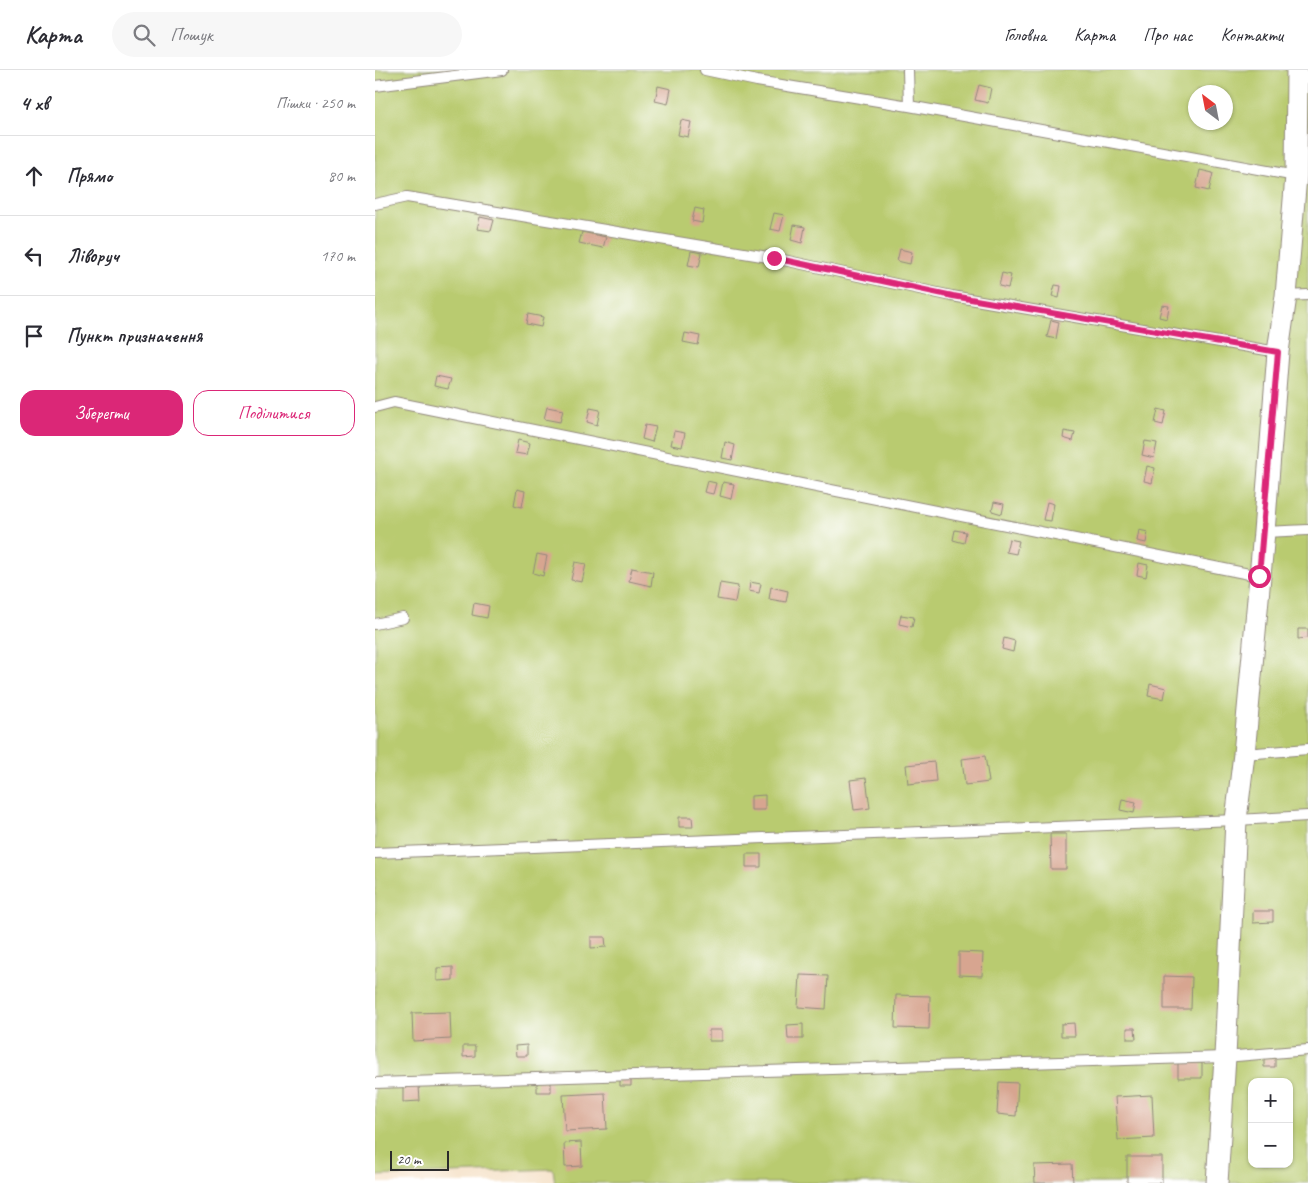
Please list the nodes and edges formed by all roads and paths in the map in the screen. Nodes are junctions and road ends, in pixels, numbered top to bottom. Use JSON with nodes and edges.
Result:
{"nodes":[{"id":1,"x":502,"y":70,"type":"edge"},
{"id":2,"x":705,"y":70,"type":"edge"},
{"id":3,"x":758,"y":70,"type":"edge"},
{"id":4,"x":908,"y":70,"type":"edge"},
{"id":5,"x":1297,"y":70,"type":"edge"},
{"id":6,"x":757,"y":81,"type":"junction"},
{"id":7,"x":375,"y":86,"type":"edge"},
{"id":8,"x":909,"y":106,"type":"junction"},
{"id":9,"x":1296,"y":176,"type":"junction"},
{"id":10,"x":375,"y":204,"type":"edge"},
{"id":11,"x":1308,"y":295,"type":"edge"},
{"id":12,"x":1287,"y":296,"type":"junction"},
{"id":13,"x":1278,"y":352,"type":"junction"},
{"id":14,"x":375,"y":407,"type":"edge"},
{"id":15,"x":1308,"y":530,"type":"edge"},
{"id":16,"x":1264,"y":532,"type":"junction"},
{"id":17,"x":1259,"y":576,"type":"junction"},
{"id":18,"x":403,"y":618,"type":"dead end"},
{"id":19,"x":375,"y":624,"type":"edge"},
{"id":20,"x":1308,"y":749,"type":"edge"},
{"id":21,"x":1244,"y":754,"type":"junction"},
{"id":22,"x":1308,"y":816,"type":"edge"},
{"id":23,"x":1236,"y":820,"type":"junction"},
{"id":24,"x":375,"y":853,"type":"edge"},
{"id":25,"x":1308,"y":1050,"type":"edge"},
{"id":26,"x":1225,"y":1058,"type":"junction"},
{"id":27,"x":375,"y":1083,"type":"edge"},
{"id":28,"x":1217,"y":1183,"type":"edge"}],
"edges":[{"from":1,"to":7,"type":"lane"},
{"from":2,"to":6,"type":"lane"},
{"from":3,"to":6,"type":"lane"},
{"from":4,"to":8,"type":"lane"},
{"from":5,"to":9,"type":"street"},
{"from":6,"to":8,"type":"lane"},
{"from":8,"to":9,"type":"lane"},
{"from":9,"to":12,"type":"street"},
{"from":10,"to":13,"type":"lane"},
{"from":11,"to":12,"type":"lane"},
{"from":12,"to":13,"type":"street"},
{"from":13,"to":16,"type":"street"},
{"from":14,"to":17,"type":"lane"},
{"from":15,"to":16,"type":"lane"},
{"from":16,"to":17,"type":"street"},
{"from":17,"to":21,"type":"street"},
{"from":18,"to":19,"type":"lane"},
{"from":20,"to":21,"type":"lane"},
{"from":21,"to":23,"type":"street"},
{"from":22,"to":23,"type":"lane"},
{"from":23,"to":24,"type":"lane"},
{"from":23,"to":26,"type":"street"},
{"from":25,"to":26,"type":"lane"},
{"from":26,"to":27,"type":"lane"},
{"from":26,"to":28,"type":"street"}]}
